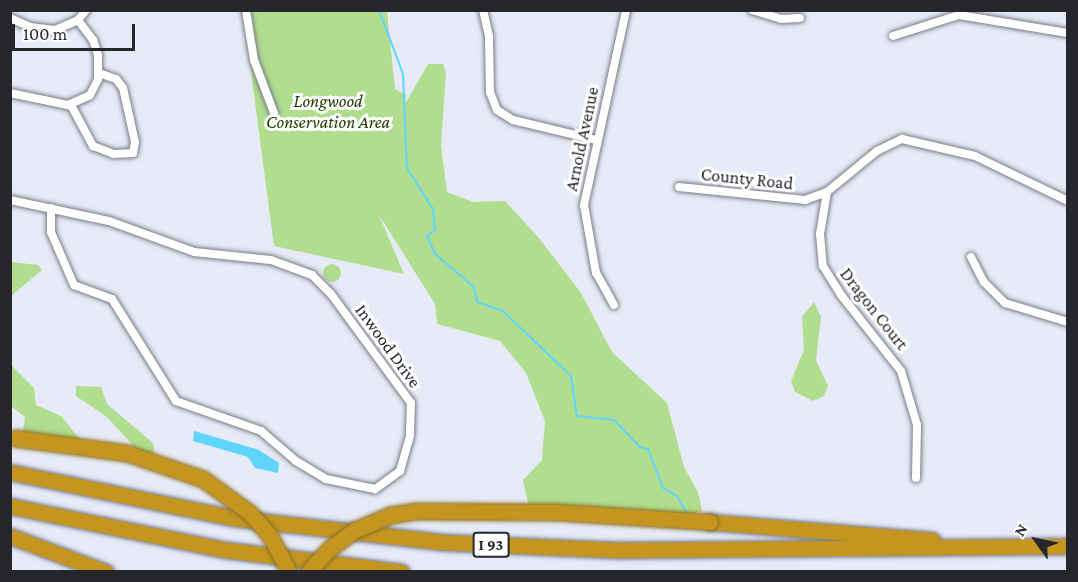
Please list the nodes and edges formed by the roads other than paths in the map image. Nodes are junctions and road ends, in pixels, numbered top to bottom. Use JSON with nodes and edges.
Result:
{"nodes":[{"id":1,"x":86,"y":10,"type":"edge"},
{"id":2,"x":246,"y":10,"type":"edge"},
{"id":3,"x":483,"y":10,"type":"edge"},
{"id":4,"x":626,"y":10,"type":"edge"},
{"id":5,"x":752,"y":10,"type":"edge"},
{"id":6,"x":10,"y":18,"type":"edge"},
{"id":7,"x":800,"y":18,"type":"dead end"},
{"id":8,"x":78,"y":20,"type":"junction"},
{"id":9,"x":1068,"y":33,"type":"edge"},
{"id":10,"x":893,"y":36,"type":"dead end"},
{"id":11,"x":99,"y":72,"type":"junction"},
{"id":12,"x":10,"y":93,"type":"edge"},
{"id":13,"x":70,"y":105,"type":"junction"},
{"id":14,"x":274,"y":113,"type":"dead end"},
{"id":15,"x":596,"y":140,"type":"junction"},
{"id":16,"x":679,"y":187,"type":"dead end"},
{"id":17,"x":827,"y":192,"type":"junction"},
{"id":18,"x":10,"y":200,"type":"edge"},
{"id":19,"x":1068,"y":201,"type":"edge"},
{"id":20,"x":51,"y":208,"type":"junction"},
{"id":21,"x":971,"y":258,"type":"dead end"},
{"id":22,"x":614,"y":305,"type":"dead end"},
{"id":23,"x":1068,"y":322,"type":"edge"},
{"id":24,"x":13,"y":437,"type":"edge"},
{"id":25,"x":10,"y":472,"type":"edge"},
{"id":26,"x":916,"y":478,"type":"dead end"},
{"id":27,"x":10,"y":506,"type":"edge"},
{"id":28,"x":10,"y":536,"type":"edge"},
{"id":29,"x":1068,"y":546,"type":"edge"},
{"id":30,"x":977,"y":547,"type":"junction"},
{"id":31,"x":106,"y":572,"type":"edge"},
{"id":32,"x":290,"y":572,"type":"edge"},
{"id":33,"x":308,"y":572,"type":"edge"},
{"id":34,"x":402,"y":572,"type":"edge"}],
"edges":[{"from":1,"to":8,"type":"street"},
{"from":2,"to":14,"type":"street"},
{"from":3,"to":15,"type":"street"},
{"from":4,"to":15,"type":"street","name":"Arnold Avenue"},
{"from":5,"to":7,"type":"street"},
{"from":6,"to":8,"type":"street"},
{"from":8,"to":11,"type":"street"},
{"from":9,"to":10,"type":"street"},
{"from":11,"to":13,"type":"street"},
{"from":11,"to":13,"type":"street"},
{"from":12,"to":13,"type":"street"},
{"from":15,"to":22,"type":"street","name":"Arnold Avenue"},
{"from":16,"to":17,"type":"street","name":"County Road"},
{"from":17,"to":19,"type":"street","name":"County Road"},
{"from":17,"to":26,"type":"street","name":"Dragon Court"},
{"from":18,"to":20,"type":"street","name":"Inwood Drive"},
{"from":20,"to":20,"type":"street","name":"Inwood Drive"},
{"from":21,"to":23,"type":"street"},
{"from":24,"to":32,"type":"highway","bridge":true},
{"from":25,"to":30,"type":"highway","number":"I 93"},
{"from":27,"to":34,"type":"highway"},
{"from":28,"to":31,"type":"highway"},
{"from":29,"to":30,"type":"highway","number":"I 93"},
{"from":30,"to":33,"type":"highway","bridge":true}]}
